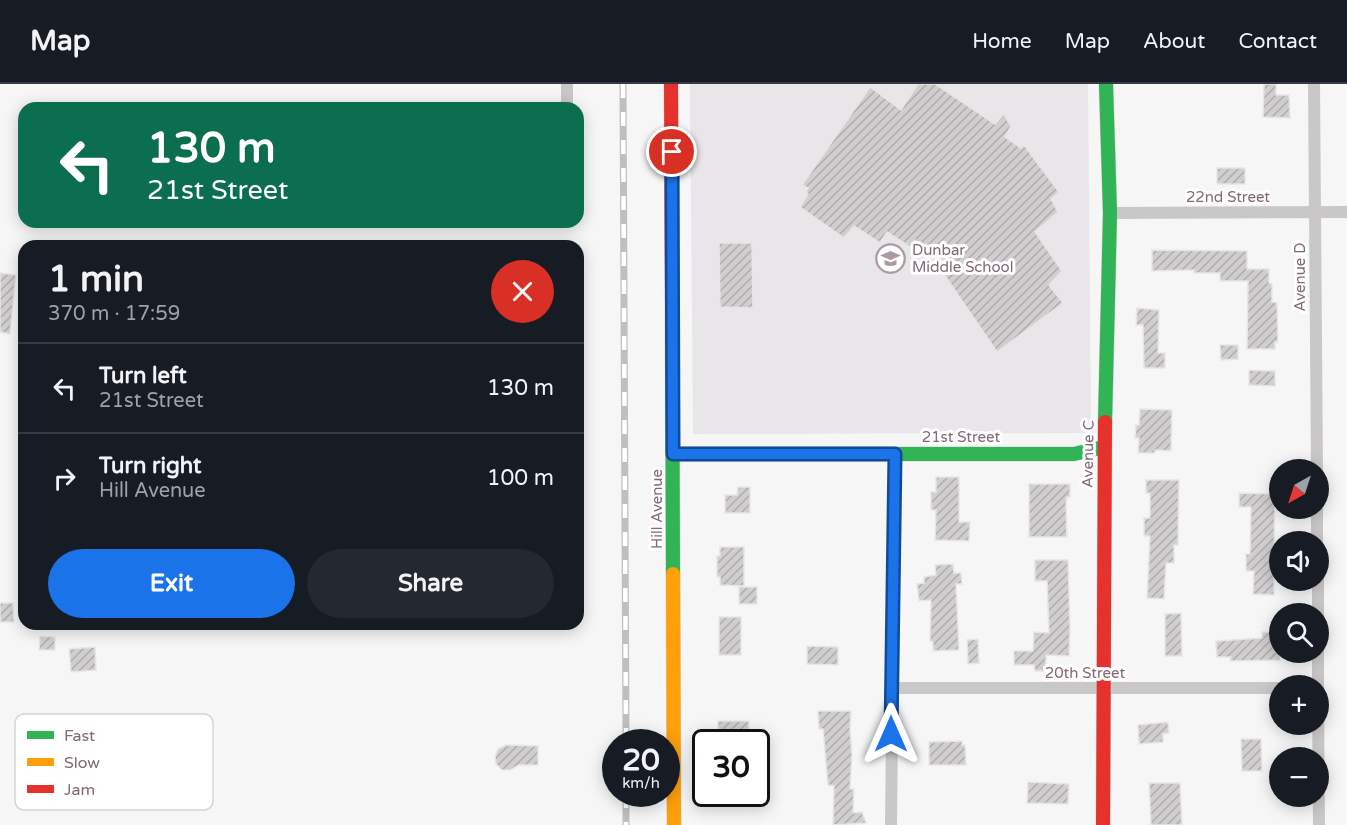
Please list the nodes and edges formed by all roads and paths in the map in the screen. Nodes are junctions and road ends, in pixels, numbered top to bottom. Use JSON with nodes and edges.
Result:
{"nodes":[{"id":1,"x":567,"y":84,"type":"edge"},
{"id":2,"x":671,"y":84,"type":"edge"},
{"id":3,"x":1106,"y":84,"type":"edge"},
{"id":4,"x":1314,"y":84,"type":"edge"},
{"id":5,"x":567,"y":102,"type":"edge"},
{"id":6,"x":1315,"y":212,"type":"junction"},
{"id":7,"x":1347,"y":212,"type":"edge"},
{"id":8,"x":1110,"y":213,"type":"junction"},
{"id":9,"x":1104,"y":447,"type":"junction"},
{"id":10,"x":673,"y":454,"type":"junction"},
{"id":11,"x":895,"y":454,"type":"junction"},
{"id":12,"x":1317,"y":459,"type":"edge"},
{"id":13,"x":891,"y":688,"type":"junction"},
{"id":14,"x":1103,"y":688,"type":"junction"},
{"id":15,"x":1269,"y":688,"type":"edge"},
{"id":16,"x":1318,"y":735,"type":"edge"},
{"id":17,"x":675,"y":825,"type":"edge"},
{"id":18,"x":891,"y":825,"type":"edge"},
{"id":19,"x":1103,"y":825,"type":"edge"},
{"id":20,"x":1319,"y":825,"type":"edge"}],
"edges":[{"from":1,"to":5,"type":"street"},
{"from":2,"to":10,"type":"street","name":"Hill Avenue"},
{"from":3,"to":8,"type":"street","name":"Avenue C"},
{"from":4,"to":6,"type":"street","name":"Avenue D"},
{"from":6,"to":7,"type":"street","name":"22nd Street"},
{"from":6,"to":8,"type":"street","name":"22nd Street"},
{"from":6,"to":12,"type":"street","name":"Avenue D"},
{"from":8,"to":9,"type":"street","name":"Avenue C"},
{"from":9,"to":11,"type":"street","name":"21st Street"},
{"from":9,"to":14,"type":"street","name":"Avenue C"},
{"from":10,"to":11,"type":"street","name":"21st Street"},
{"from":10,"to":17,"type":"street","name":"Hill Avenue"},
{"from":11,"to":13,"type":"street"},
{"from":13,"to":14,"type":"street","name":"20th Street"},
{"from":13,"to":18,"type":"street"},
{"from":14,"to":15,"type":"street","name":"20th Street"},
{"from":14,"to":19,"type":"street","name":"Avenue C"},
{"from":16,"to":20,"type":"street"}]}
